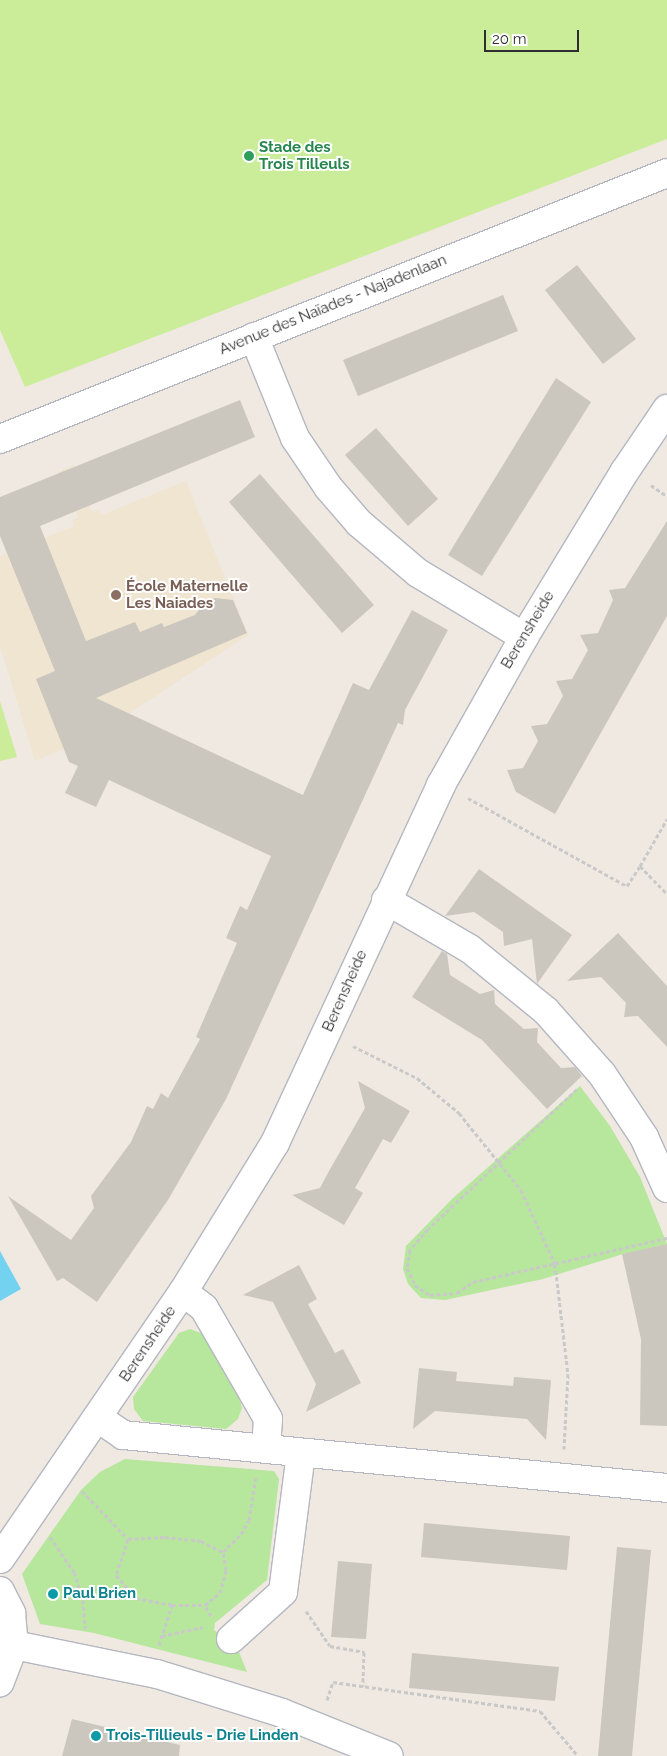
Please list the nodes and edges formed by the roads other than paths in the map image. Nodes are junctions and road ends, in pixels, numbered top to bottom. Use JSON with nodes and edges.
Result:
{"nodes":[{"id":1,"x":667,"y":173,"type":"edge"},
{"id":2,"x":254,"y":337,"type":"junction"},
{"id":3,"x":667,"y":409,"type":"edge"},
{"id":4,"x":0,"y":439,"type":"edge"},
{"id":5,"x":524,"y":637,"type":"junction"},
{"id":6,"x":386,"y":900,"type":"junction"},
{"id":7,"x":667,"y":1188,"type":"edge"},
{"id":8,"x":183,"y":1292,"type":"junction"},
{"id":9,"x":98,"y":1418,"type":"junction"},
{"id":10,"x":301,"y":1453,"type":"junction"},
{"id":11,"x":261,"y":1460,"type":"junction"},
{"id":12,"x":667,"y":1488,"type":"edge"},
{"id":13,"x":0,"y":1559,"type":"edge"},
{"id":14,"x":0,"y":1591,"type":"edge"},
{"id":15,"x":218,"y":1629,"type":"road end"},
{"id":16,"x":14,"y":1645,"type":"junction"},
{"id":17,"x":0,"y":1682,"type":"edge"},
{"id":18,"x":390,"y":1756,"type":"edge"}],
"edges":[{"from":1,"to":2,"type":"street","name":"Avenue des Naïades - Najadenlaan"},
{"from":2,"to":4,"type":"street","name":"Avenue des Naïades - Najadenlaan"},
{"from":2,"to":5,"type":"street"},
{"from":3,"to":5,"type":"street","name":"Berensheide"},
{"from":5,"to":6,"type":"street","name":"Berensheide"},
{"from":6,"to":7,"type":"street"},
{"from":6,"to":8,"type":"street","name":"Berensheide"},
{"from":8,"to":9,"type":"street","name":"Berensheide"},
{"from":8,"to":11,"type":"street"},
{"from":9,"to":11,"type":"street"},
{"from":9,"to":13,"type":"street","name":"Berensheide"},
{"from":10,"to":11,"type":"street"},
{"from":10,"to":12,"type":"street"},
{"from":10,"to":15,"type":"street"},
{"from":14,"to":16,"type":"street"},
{"from":16,"to":17,"type":"street"},
{"from":16,"to":18,"type":"street"}]}
